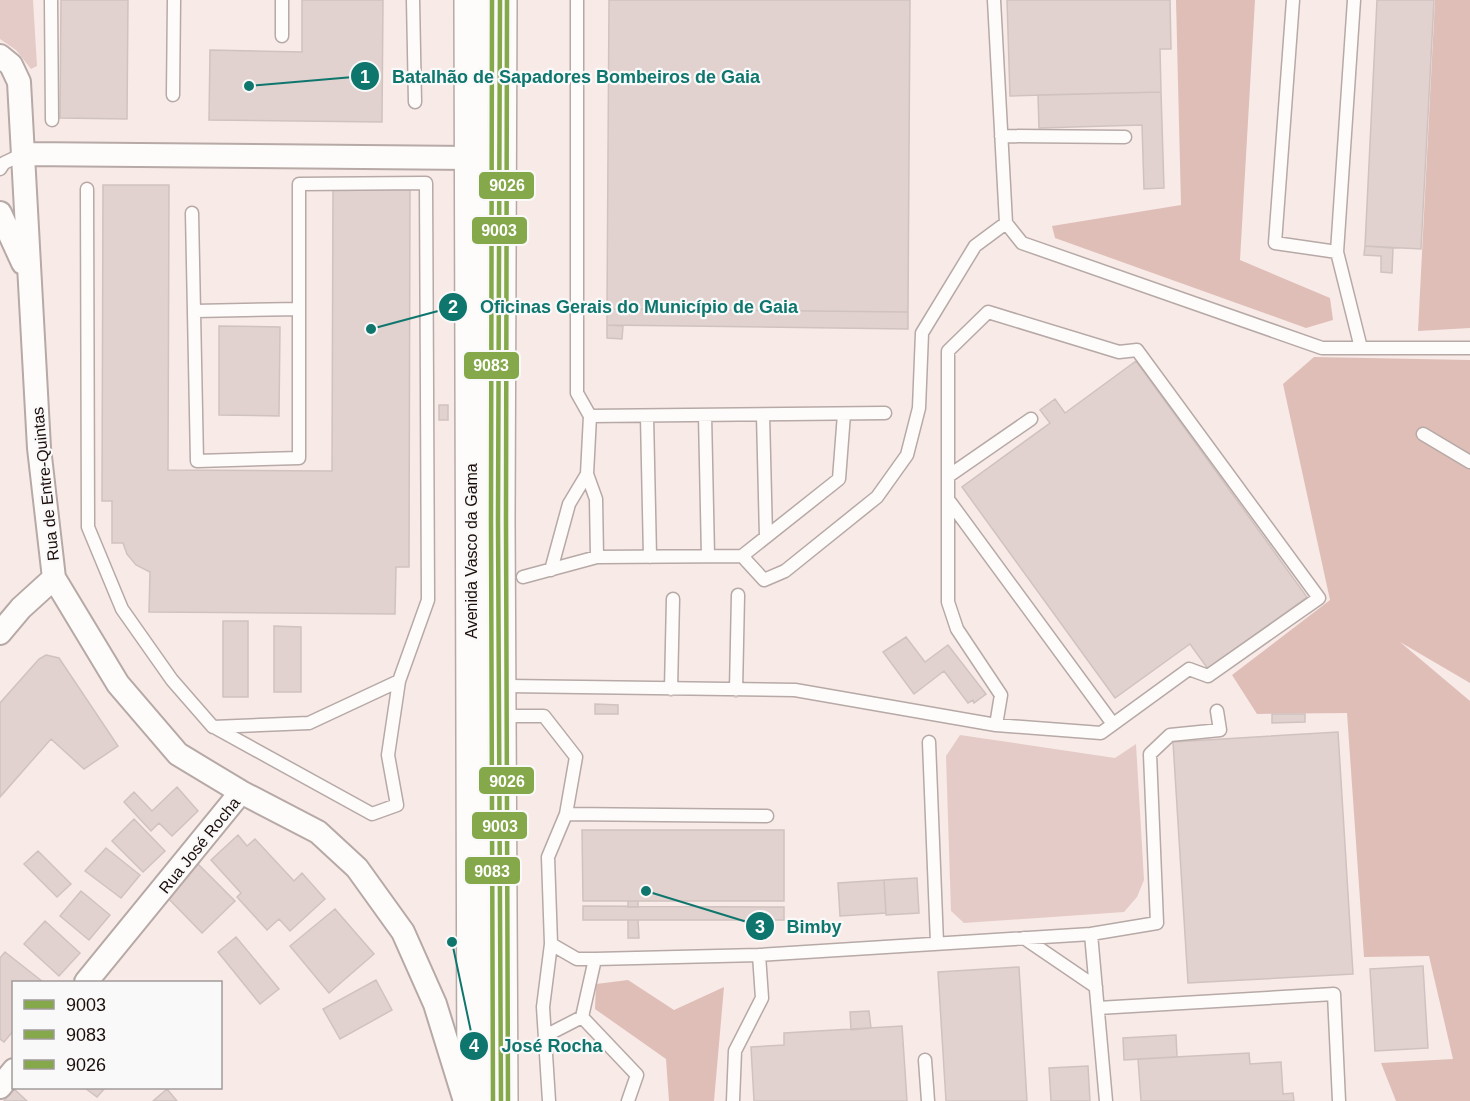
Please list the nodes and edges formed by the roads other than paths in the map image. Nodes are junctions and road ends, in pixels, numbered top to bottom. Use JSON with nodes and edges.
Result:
{"nodes":[{"id":1,"x":51,"y":0,"type":"edge"},
{"id":2,"x":174,"y":0,"type":"edge"},
{"id":3,"x":282,"y":0,"type":"edge"},
{"id":4,"x":413,"y":0,"type":"edge"},
{"id":5,"x":472,"y":0,"type":"edge"},
{"id":6,"x":500,"y":0,"type":"edge"},
{"id":7,"x":577,"y":0,"type":"edge"},
{"id":8,"x":994,"y":0,"type":"edge"},
{"id":9,"x":1293,"y":0,"type":"edge"},
{"id":10,"x":1354,"y":0,"type":"edge"},
{"id":11,"x":282,"y":36,"type":"dead end"},
{"id":12,"x":0,"y":56,"type":"edge"},
{"id":13,"x":173,"y":95,"type":"dead end"},
{"id":14,"x":415,"y":102,"type":"dead end"},
{"id":15,"x":52,"y":120,"type":"dead end"},
{"id":16,"x":1001,"y":136,"type":"junction"},
{"id":17,"x":1125,"y":137,"type":"dead end"},
{"id":18,"x":471,"y":158,"type":"junction"},
{"id":19,"x":9,"y":162,"type":"edge"},
{"id":20,"x":87,"y":189,"type":"dead end"},
{"id":21,"x":0,"y":213,"type":"edge"},
{"id":22,"x":192,"y":213,"type":"dead end"},
{"id":23,"x":1006,"y":223,"type":"junction"},
{"id":24,"x":1338,"y":252,"type":"junction"},
{"id":25,"x":30,"y":281,"type":"junction"},
{"id":26,"x":299,"y":309,"type":"junction"},
{"id":27,"x":195,"y":311,"type":"junction"},
{"id":28,"x":1361,"y":348,"type":"junction"},
{"id":29,"x":1470,"y":348,"type":"edge"},
{"id":30,"x":885,"y":413,"type":"dead end"},
{"id":31,"x":844,"y":414,"type":"junction"},
{"id":32,"x":705,"y":415,"type":"junction"},
{"id":33,"x":762,"y":415,"type":"junction"},
{"id":34,"x":590,"y":416,"type":"junction"},
{"id":35,"x":647,"y":416,"type":"junction"},
{"id":36,"x":1031,"y":419,"type":"dead end"},
{"id":37,"x":1423,"y":434,"type":"dead end"},
{"id":38,"x":1470,"y":462,"type":"edge"},
{"id":39,"x":587,"y":474,"type":"junction"},
{"id":40,"x":950,"y":475,"type":"junction"},
{"id":41,"x":950,"y":502,"type":"junction"},
{"id":42,"x":766,"y":537,"type":"junction"},
{"id":43,"x":708,"y":556,"type":"junction"},
{"id":44,"x":742,"y":556,"type":"junction"},
{"id":45,"x":597,"y":557,"type":"junction"},
{"id":46,"x":650,"y":557,"type":"junction"},
{"id":47,"x":551,"y":570,"type":"junction"},
{"id":48,"x":54,"y":578,"type":"junction"},
{"id":49,"x":523,"y":578,"type":"dead end"},
{"id":50,"x":738,"y":595,"type":"dead end"},
{"id":51,"x":673,"y":599,"type":"dead end"},
{"id":52,"x":0,"y":633,"type":"edge"},
{"id":53,"x":399,"y":681,"type":"junction"},
{"id":54,"x":671,"y":689,"type":"junction"},
{"id":55,"x":736,"y":690,"type":"junction"},
{"id":56,"x":499,"y":701,"type":"junction"},
{"id":57,"x":1217,"y":711,"type":"dead end"},
{"id":58,"x":996,"y":724,"type":"junction"},
{"id":59,"x":1113,"y":724,"type":"junction"},
{"id":60,"x":213,"y":727,"type":"junction"},
{"id":61,"x":929,"y":741,"type":"dead end"},
{"id":62,"x":241,"y":792,"type":"junction"},
{"id":63,"x":566,"y":814,"type":"junction"},
{"id":64,"x":767,"y":816,"type":"dead end"},
{"id":65,"x":1091,"y":934,"type":"junction"},
{"id":66,"x":1024,"y":938,"type":"junction"},
{"id":67,"x":551,"y":944,"type":"junction"},
{"id":68,"x":937,"y":944,"type":"junction"},
{"id":69,"x":759,"y":955,"type":"junction"},
{"id":70,"x":595,"y":959,"type":"junction"},
{"id":71,"x":87,"y":981,"type":"edge"},
{"id":72,"x":1096,"y":987,"type":"junction"},
{"id":73,"x":1098,"y":1008,"type":"junction"},
{"id":74,"x":582,"y":1017,"type":"junction"},
{"id":75,"x":545,"y":1036,"type":"junction"},
{"id":76,"x":925,"y":1060,"type":"dead end"},
{"id":77,"x":12,"y":1072,"type":"edge"},
{"id":78,"x":0,"y":1087,"type":"edge"},
{"id":79,"x":465,"y":1101,"type":"edge"},
{"id":80,"x":474,"y":1101,"type":"edge"},
{"id":81,"x":501,"y":1101,"type":"edge"},
{"id":82,"x":549,"y":1101,"type":"edge"},
{"id":83,"x":628,"y":1101,"type":"edge"},
{"id":84,"x":733,"y":1101,"type":"edge"},
{"id":85,"x":928,"y":1101,"type":"edge"},
{"id":86,"x":1106,"y":1101,"type":"edge"},
{"id":87,"x":1339,"y":1101,"type":"edge"}],
"edges":[{"from":1,"to":15,"type":"lane"},
{"from":2,"to":13,"type":"lane"},
{"from":3,"to":11,"type":"lane"},
{"from":4,"to":14,"type":"lane"},
{"from":5,"to":6,"type":"main road","name":"Avenida Vasco da Gama"},
{"from":5,"to":18,"type":"main road","name":"Avenida Vasco da Gama"},
{"from":6,"to":56,"type":"main road","name":"Avenida Vasco da Gama"},
{"from":7,"to":34,"type":"lane"},
{"from":8,"to":16,"type":"lane"},
{"from":9,"to":24,"type":"lane"},
{"from":10,"to":24,"type":"lane"},
{"from":12,"to":19,"type":"street","name":"Rua de Entre-Quintas"},
{"from":16,"to":17,"type":"lane"},
{"from":16,"to":23,"type":"lane"},
{"from":18,"to":19,"type":"street"},
{"from":18,"to":80,"type":"main road","name":"Avenida Vasco da Gama"},
{"from":19,"to":25,"type":"street","name":"Rua de Entre-Quintas"},
{"from":20,"to":60,"type":"lane"},
{"from":21,"to":25,"type":"street","name":"Rua de Entre-Quintas"},
{"from":22,"to":27,"type":"lane"},
{"from":23,"to":28,"type":"lane"},
{"from":23,"to":44,"type":"lane"},
{"from":24,"to":28,"type":"lane"},
{"from":25,"to":48,"type":"street","name":"Rua de Entre-Quintas"},
{"from":26,"to":27,"type":"lane"},
{"from":26,"to":27,"type":"lane"},
{"from":26,"to":53,"type":"lane"},
{"from":28,"to":29,"type":"lane"},
{"from":30,"to":31,"type":"lane"},
{"from":31,"to":33,"type":"lane"},
{"from":31,"to":42,"type":"lane"},
{"from":32,"to":33,"type":"lane"},
{"from":32,"to":35,"type":"lane"},
{"from":32,"to":43,"type":"lane"},
{"from":33,"to":42,"type":"lane"},
{"from":34,"to":35,"type":"lane"},
{"from":34,"to":39,"type":"lane"},
{"from":35,"to":46,"type":"lane"},
{"from":36,"to":40,"type":"lane"},
{"from":37,"to":38,"type":"lane"},
{"from":39,"to":45,"type":"lane"},
{"from":39,"to":47,"type":"lane"},
{"from":40,"to":41,"type":"lane"},
{"from":40,"to":59,"type":"lane"},
{"from":41,"to":58,"type":"lane"},
{"from":41,"to":59,"type":"lane"},
{"from":42,"to":44,"type":"lane"},
{"from":43,"to":44,"type":"lane"},
{"from":43,"to":46,"type":"lane"},
{"from":45,"to":46,"type":"lane"},
{"from":45,"to":47,"type":"lane"},
{"from":47,"to":49,"type":"lane"},
{"from":48,"to":52,"type":"street"},
{"from":48,"to":62,"type":"street","name":"Rua de Entre-Quintas"},
{"from":50,"to":55,"type":"lane"},
{"from":51,"to":54,"type":"lane"},
{"from":53,"to":60,"type":"lane"},
{"from":53,"to":60,"type":"lane"},
{"from":54,"to":55,"type":"lane"},
{"from":54,"to":56,"type":"lane"},
{"from":55,"to":58,"type":"lane"},
{"from":56,"to":63,"type":"lane"},
{"from":56,"to":81,"type":"main road","name":"Avenida Vasco da Gama"},
{"from":57,"to":65,"type":"lane"},
{"from":58,"to":59,"type":"lane"},
{"from":61,"to":68,"type":"lane"},
{"from":62,"to":71,"type":"street","name":"Rua José Rocha"},
{"from":62,"to":79,"type":"street","name":"Rua José Rocha"},
{"from":63,"to":64,"type":"lane"},
{"from":63,"to":67,"type":"lane"},
{"from":65,"to":66,"type":"lane"},
{"from":65,"to":72,"type":"lane"},
{"from":66,"to":68,"type":"lane"},
{"from":66,"to":72,"type":"lane"},
{"from":67,"to":70,"type":"lane"},
{"from":67,"to":75,"type":"lane"},
{"from":68,"to":69,"type":"lane"},
{"from":69,"to":70,"type":"lane"},
{"from":69,"to":84,"type":"lane"},
{"from":70,"to":74,"type":"lane"},
{"from":72,"to":73,"type":"lane"},
{"from":73,"to":86,"type":"lane"},
{"from":73,"to":87,"type":"lane"},
{"from":74,"to":75,"type":"lane"},
{"from":74,"to":83,"type":"lane"},
{"from":75,"to":82,"type":"lane"},
{"from":76,"to":85,"type":"lane"},
{"from":77,"to":78,"type":"street"}]}
